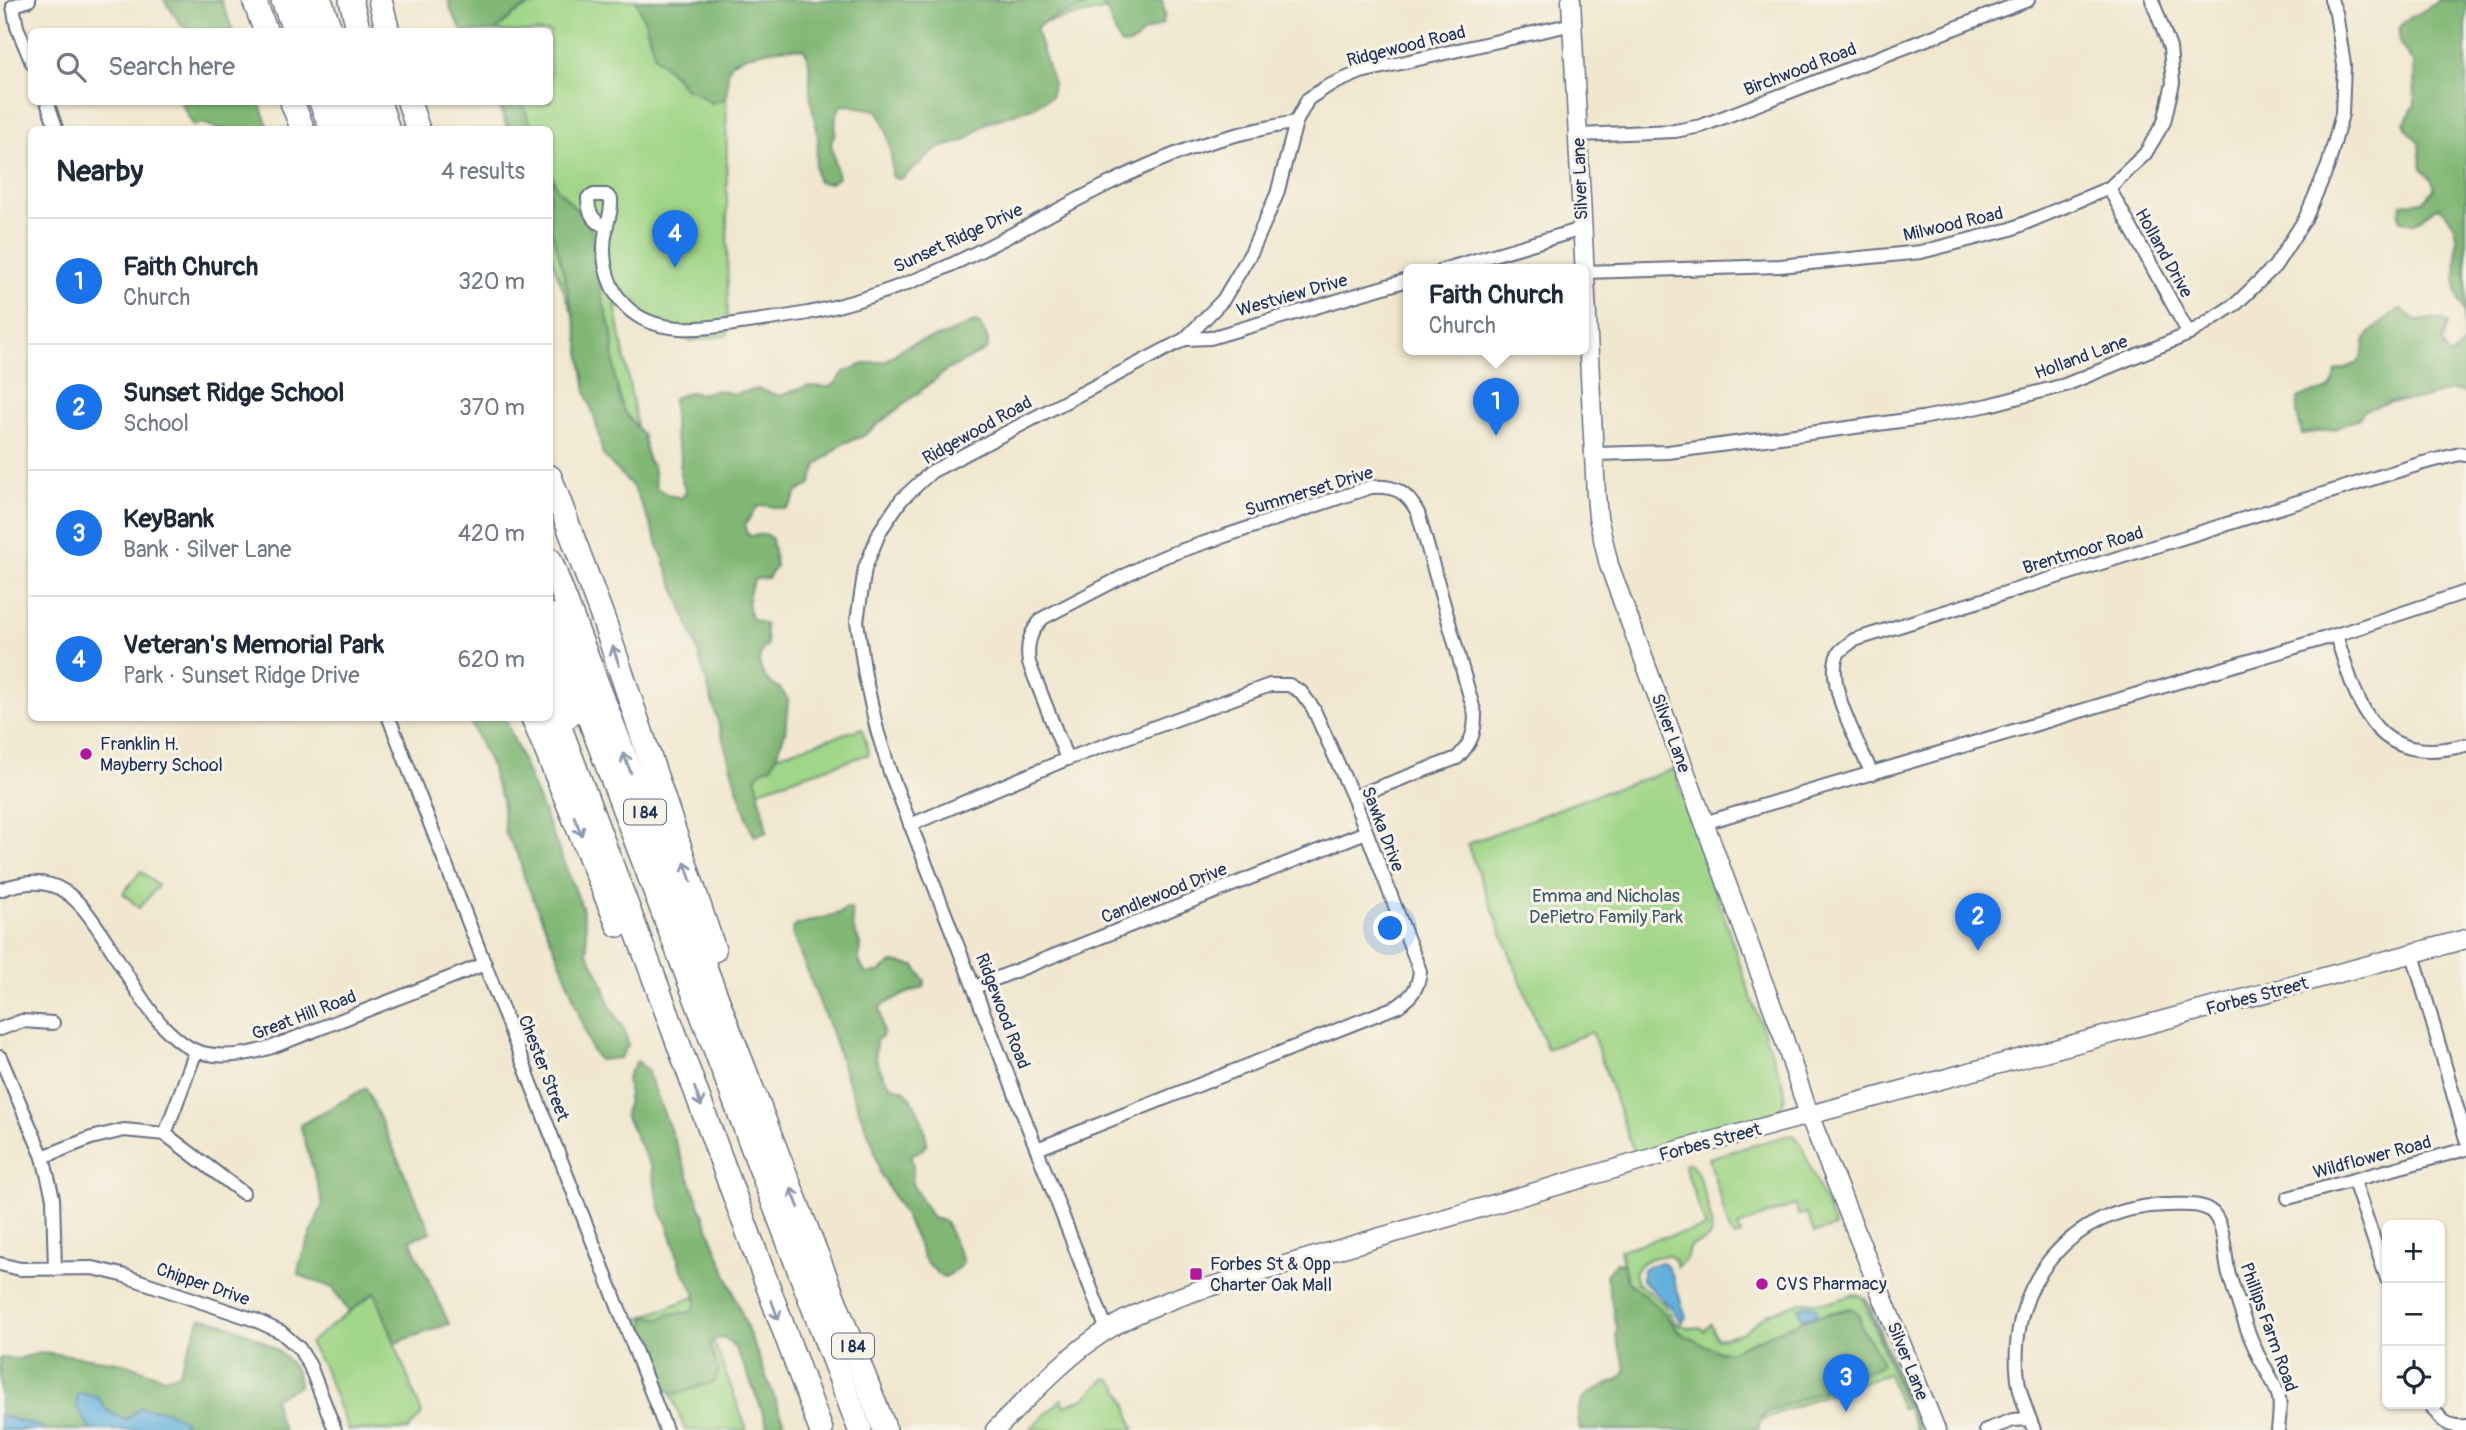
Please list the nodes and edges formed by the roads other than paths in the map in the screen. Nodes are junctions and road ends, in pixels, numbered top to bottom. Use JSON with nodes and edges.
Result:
{"nodes":[{"id":1,"x":29,"y":0,"type":"edge"},
{"id":2,"x":254,"y":0,"type":"edge"},
{"id":3,"x":283,"y":0,"type":"edge"},
{"id":4,"x":330,"y":0,"type":"edge"},
{"id":5,"x":351,"y":0,"type":"edge"},
{"id":6,"x":380,"y":0,"type":"edge"},
{"id":7,"x":1571,"y":0,"type":"edge"},
{"id":8,"x":2028,"y":0,"type":"edge"},
{"id":9,"x":2152,"y":0,"type":"edge"},
{"id":10,"x":2332,"y":0,"type":"edge"},
{"id":11,"x":307,"y":12,"type":"edge"},
{"id":12,"x":1573,"y":24,"type":"junction"},
{"id":13,"x":264,"y":28,"type":"edge"},
{"id":14,"x":326,"y":28,"type":"edge"},
{"id":15,"x":337,"y":28,"type":"edge"},
{"id":16,"x":358,"y":28,"type":"edge"},
{"id":17,"x":387,"y":28,"type":"edge"},
{"id":18,"x":28,"y":53,"type":"edge"},
{"id":19,"x":48,"y":105,"type":"edge"},
{"id":20,"x":293,"y":105,"type":"edge"},
{"id":21,"x":322,"y":105,"type":"edge"},
{"id":22,"x":340,"y":105,"type":"edge"},
{"id":23,"x":359,"y":105,"type":"edge"},
{"id":24,"x":380,"y":105,"type":"edge"},
{"id":25,"x":410,"y":105,"type":"edge"},
{"id":26,"x":1296,"y":122,"type":"junction"},
{"id":27,"x":56,"y":126,"type":"edge"},
{"id":28,"x":301,"y":126,"type":"edge"},
{"id":29,"x":330,"y":126,"type":"edge"},
{"id":30,"x":348,"y":126,"type":"edge"},
{"id":31,"x":366,"y":126,"type":"edge"},
{"id":32,"x":387,"y":126,"type":"edge"},
{"id":33,"x":417,"y":126,"type":"edge"},
{"id":34,"x":1578,"y":135,"type":"junction"},
{"id":35,"x":2109,"y":188,"type":"junction"},
{"id":36,"x":606,"y":228,"type":"dead end"},
{"id":37,"x":1582,"y":229,"type":"junction"},
{"id":38,"x":1462,"y":264,"type":"edge"},
{"id":39,"x":1584,"y":264,"type":"edge"},
{"id":40,"x":1589,"y":272,"type":"edge"},
{"id":41,"x":1403,"y":282,"type":"edge"},
{"id":42,"x":2189,"y":334,"type":"junction"},
{"id":43,"x":1185,"y":339,"type":"junction"},
{"id":44,"x":1589,"y":355,"type":"edge"},
{"id":45,"x":1594,"y":454,"type":"junction"},
{"id":46,"x":2466,"y":455,"type":"edge"},
{"id":47,"x":553,"y":485,"type":"edge"},
{"id":48,"x":553,"y":568,"type":"edge"},
{"id":49,"x":2466,"y":592,"type":"edge"},
{"id":50,"x":553,"y":623,"type":"edge"},
{"id":51,"x":2336,"y":635,"type":"junction"},
{"id":52,"x":553,"y":660,"type":"edge"},
{"id":53,"x":553,"y":672,"type":"edge"},
{"id":54,"x":553,"y":709,"type":"edge"},
{"id":55,"x":390,"y":721,"type":"edge"},
{"id":56,"x":534,"y":721,"type":"edge"},
{"id":57,"x":2466,"y":745,"type":"edge"},
{"id":58,"x":1067,"y":760,"type":"junction"},
{"id":59,"x":1872,"y":774,"type":"junction"},
{"id":60,"x":1353,"y":797,"type":"junction"},
{"id":61,"x":1704,"y":823,"type":"junction"},
{"id":62,"x":910,"y":825,"type":"junction"},
{"id":63,"x":1366,"y":832,"type":"junction"},
{"id":64,"x":0,"y":890,"type":"edge"},
{"id":65,"x":2466,"y":939,"type":"edge"},
{"id":66,"x":2413,"y":954,"type":"junction"},
{"id":67,"x":485,"y":964,"type":"junction"},
{"id":68,"x":975,"y":987,"type":"junction"},
{"id":69,"x":664,"y":1005,"type":"junction"},
{"id":70,"x":53,"y":1023,"type":"dead end"},
{"id":71,"x":0,"y":1029,"type":"edge"},
{"id":72,"x":674,"y":1032,"type":"junction"},
{"id":73,"x":196,"y":1051,"type":"junction"},
{"id":74,"x":738,"y":1055,"type":"junction"},
{"id":75,"x":0,"y":1057,"type":"edge"},
{"id":76,"x":1809,"y":1115,"type":"junction"},
{"id":77,"x":165,"y":1134,"type":"junction"},
{"id":78,"x":2466,"y":1139,"type":"edge"},
{"id":79,"x":1037,"y":1149,"type":"junction"},
{"id":80,"x":2466,"y":1149,"type":"edge"},
{"id":81,"x":43,"y":1157,"type":"junction"},
{"id":82,"x":2354,"y":1181,"type":"junction"},
{"id":83,"x":243,"y":1194,"type":"dead end"},
{"id":84,"x":2288,"y":1198,"type":"dead end"},
{"id":85,"x":0,"y":1264,"type":"edge"},
{"id":86,"x":2382,"y":1264,"type":"edge"},
{"id":87,"x":55,"y":1269,"type":"junction"},
{"id":88,"x":1107,"y":1330,"type":"junction"},
{"id":89,"x":2433,"y":1409,"type":"edge"},
{"id":90,"x":2032,"y":1425,"type":"edge"},
{"id":91,"x":2466,"y":1426,"type":"edge"},
{"id":92,"x":335,"y":1430,"type":"edge"},
{"id":93,"x":666,"y":1430,"type":"edge"},
{"id":94,"x":821,"y":1430,"type":"edge"},
{"id":95,"x":848,"y":1430,"type":"edge"},
{"id":96,"x":860,"y":1430,"type":"edge"},
{"id":97,"x":885,"y":1430,"type":"edge"},
{"id":98,"x":995,"y":1430,"type":"edge"},
{"id":99,"x":1936,"y":1430,"type":"edge"},
{"id":100,"x":1986,"y":1430,"type":"edge"},
{"id":101,"x":2018,"y":1430,"type":"edge"},
{"id":102,"x":2278,"y":1430,"type":"edge"}],
"edges":[{"from":1,"to":18,"type":"street"},
{"from":2,"to":13,"type":"highway"},
{"from":3,"to":11,"type":"highway"},
{"from":4,"to":15,"type":"highway"},
{"from":5,"to":16,"type":"highway"},
{"from":6,"to":17,"type":"highway"},
{"from":7,"to":12,"type":"main road","name":"Silver Lane"},
{"from":8,"to":34,"type":"street","name":"Birchwood Road"},
{"from":9,"to":35,"type":"street","name":"Milwood Road"},
{"from":10,"to":42,"type":"street","name":"Holland Lane"},
{"from":11,"to":14,"type":"highway"},
{"from":12,"to":26,"type":"street","name":"Ridgewood Road"},
{"from":12,"to":34,"type":"main road","name":"Silver Lane"},
{"from":19,"to":27,"type":"street"},
{"from":20,"to":28,"type":"highway"},
{"from":21,"to":29,"type":"highway"},
{"from":22,"to":30,"type":"highway"},
{"from":23,"to":31,"type":"highway"},
{"from":24,"to":32,"type":"highway"},
{"from":25,"to":33,"type":"highway"},
{"from":26,"to":36,"type":"street","name":"Sunset Ridge Drive"},
{"from":26,"to":43,"type":"street","name":"Ridgewood Road"},
{"from":34,"to":37,"type":"main road","name":"Silver Lane"},
{"from":35,"to":40,"type":"street","name":"Milwood Road"},
{"from":35,"to":42,"type":"street","name":"Holland Drive"},
{"from":37,"to":38,"type":"street"},
{"from":37,"to":39,"type":"main road","name":"Silver Lane"},
{"from":41,"to":43,"type":"street","name":"Westview Drive"},
{"from":42,"to":45,"type":"street","name":"Holland Lane"},
{"from":43,"to":62,"type":"street","name":"Ridgewood Road"},
{"from":44,"to":45,"type":"main road","name":"Silver Lane"},
{"from":45,"to":61,"type":"main road","name":"Silver Lane"},
{"from":46,"to":59,"type":"street","name":"Brentmoor Road"},
{"from":74,"to":47,"type":"highway","one_way":true},
{"from":74,"to":48,"type":"highway","number":"I 84","one_way":true},
{"from":49,"to":51,"type":"street"},
{"from":50,"to":96,"type":"highway"},
{"from":51,"to":57,"type":"street"},
{"from":51,"to":59,"type":"street"},
{"from":52,"to":95,"type":"highway"},
{"from":53,"to":69,"type":"highway"},
{"from":54,"to":69,"type":"highway","number":"I 84"},
{"from":55,"to":67,"type":"street","name":"Chester Street"},
{"from":56,"to":72,"type":"highway","one_way":true},
{"from":58,"to":60,"type":"street","name":"Sawka Drive"},
{"from":58,"to":60,"type":"street","name":"Summerset Drive"},
{"from":58,"to":62,"type":"street","name":"Sawka Drive"},
{"from":59,"to":61,"type":"street"},
{"from":60,"to":63,"type":"street","name":"Sawka Drive"},
{"from":61,"to":76,"type":"main road","name":"Silver Lane"},
{"from":62,"to":68,"type":"street","name":"Ridgewood Road"},
{"from":63,"to":68,"type":"street","name":"Candlewood Drive"},
{"from":63,"to":79,"type":"street","name":"Sawka Drive"},
{"from":64,"to":73,"type":"street","name":"Great Hill Road"},
{"from":65,"to":66,"type":"main road","name":"Forbes Street"},
{"from":66,"to":76,"type":"main road","name":"Forbes Street"},
{"from":66,"to":78,"type":"street"},
{"from":67,"to":73,"type":"street","name":"Great Hill Road"},
{"from":67,"to":93,"type":"street","name":"Chester Street"},
{"from":68,"to":79,"type":"street","name":"Ridgewood Road"},
{"from":69,"to":72,"type":"highway","number":"I 84"},
{"from":70,"to":71,"type":"street"},
{"from":72,"to":94,"type":"highway","number":"I 84","one_way":true},
{"from":73,"to":77,"type":"street"},
{"from":97,"to":74,"type":"highway","number":"I 84","one_way":true},
{"from":75,"to":81,"type":"street"},
{"from":76,"to":88,"type":"main road","name":"Forbes Street"},
{"from":76,"to":99,"type":"main road","name":"Silver Lane"},
{"from":77,"to":81,"type":"street"},
{"from":77,"to":83,"type":"street"},
{"from":79,"to":88,"type":"street","name":"Ridgewood Road"},
{"from":80,"to":82,"type":"street","name":"Wildflower Road"},
{"from":81,"to":87,"type":"street"},
{"from":82,"to":84,"type":"street","name":"Wildflower Road"},
{"from":82,"to":86,"type":"street"},
{"from":85,"to":87,"type":"street","name":"Chipper Drive"},
{"from":87,"to":92,"type":"street","name":"Chipper Drive"},
{"from":88,"to":98,"type":"main road","name":"Forbes Street"},
{"from":89,"to":91,"type":"street"},
{"from":90,"to":100,"type":"street"},
{"from":90,"to":101,"type":"street"},
{"from":90,"to":102,"type":"street","name":"Phillips Farm Road"}]}
